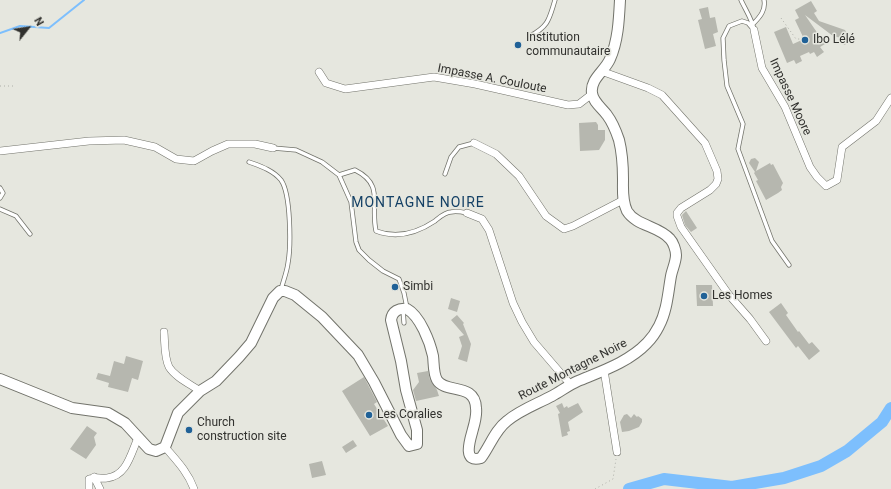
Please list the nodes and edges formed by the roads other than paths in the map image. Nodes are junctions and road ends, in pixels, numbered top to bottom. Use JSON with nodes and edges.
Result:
{"nodes":[{"id":1,"x":555,"y":0,"type":"edge"},
{"id":2,"x":620,"y":0,"type":"edge"},
{"id":3,"x":741,"y":0,"type":"edge"},
{"id":4,"x":764,"y":0,"type":"edge"},
{"id":5,"x":754,"y":27,"type":"junction"},
{"id":6,"x":530,"y":36,"type":"dead end"},
{"id":7,"x":601,"y":71,"type":"junction"},
{"id":8,"x":319,"y":72,"type":"dead end"},
{"id":9,"x":592,"y":94,"type":"junction"},
{"id":10,"x":891,"y":98,"type":"edge"},
{"id":11,"x":474,"y":143,"type":"joint"},
{"id":12,"x":273,"y":148,"type":"joint"},
{"id":13,"x":0,"y":152,"type":"edge"},
{"id":14,"x":249,"y":162,"type":"dead end"},
{"id":15,"x":445,"y":174,"type":"dead end"},
{"id":16,"x":339,"y":175,"type":"junction"},
{"id":17,"x":0,"y":188,"type":"edge"},
{"id":18,"x":0,"y":198,"type":"edge"},
{"id":19,"x":623,"y":200,"type":"junction"},
{"id":20,"x":0,"y":209,"type":"edge"},
{"id":21,"x":467,"y":213,"type":"joint"},
{"id":22,"x":30,"y":234,"type":"dead end"},
{"id":23,"x":789,"y":265,"type":"dead end"},
{"id":24,"x":280,"y":291,"type":"junction"},
{"id":25,"x":409,"y":309,"type":"junction"},
{"id":26,"x":404,"y":323,"type":"dead end"},
{"id":27,"x":164,"y":332,"type":"dead end"},
{"id":28,"x":766,"y":340,"type":"dead end"},
{"id":29,"x":604,"y":370,"type":"junction"},
{"id":30,"x":0,"y":379,"type":"edge"},
{"id":31,"x":570,"y":384,"type":"junction"},
{"id":32,"x":200,"y":391,"type":"junction"},
{"id":33,"x":138,"y":438,"type":"junction"},
{"id":34,"x":165,"y":447,"type":"junction"},
{"id":35,"x":616,"y":452,"type":"road end"},
{"id":36,"x":94,"y":476,"type":"junction"},
{"id":37,"x":89,"y":489,"type":"edge"},
{"id":38,"x":100,"y":489,"type":"edge"},
{"id":39,"x":194,"y":489,"type":"edge"}],
"edges":[{"from":1,"to":6,"type":"lane"},
{"from":2,"to":7,"type":"street"},
{"from":3,"to":5,"type":"lane"},
{"from":4,"to":5,"type":"lane"},
{"from":5,"to":10,"type":"street","name":"Impasse Moore"},
{"from":5,"to":23,"type":"lane"},
{"from":7,"to":9,"type":"street"},
{"from":7,"to":28,"type":"street"},
{"from":8,"to":9,"type":"street","name":"Impasse A. Couloute"},
{"from":9,"to":19,"type":"street","name":"Route Montagne Noire"},
{"from":11,"to":15,"type":"lane"},
{"from":11,"to":19,"type":"street"},
{"from":12,"to":13,"type":"street"},
{"from":12,"to":16,"type":"lane"},
{"from":14,"to":24,"type":"lane"},
{"from":16,"to":21,"type":"lane"},
{"from":16,"to":25,"type":"lane"},
{"from":17,"to":18,"type":"lane"},
{"from":19,"to":29,"type":"street","name":"Route Montagne Noire"},
{"from":20,"to":22,"type":"lane"},
{"from":21,"to":31,"type":"street"},
{"from":24,"to":25,"type":"street"},
{"from":24,"to":32,"type":"street"},
{"from":25,"to":26,"type":"lane"},
{"from":25,"to":31,"type":"street","name":"Route Montagne Noire"},
{"from":27,"to":32,"type":"street"},
{"from":29,"to":31,"type":"street","name":"Route Montagne Noire"},
{"from":29,"to":35,"type":"street"},
{"from":30,"to":33,"type":"street"},
{"from":32,"to":34,"type":"street"},
{"from":33,"to":34,"type":"street"},
{"from":33,"to":36,"type":"street"},
{"from":34,"to":39,"type":"street"},
{"from":36,"to":37,"type":"street"},
{"from":36,"to":38,"type":"street"}]}
